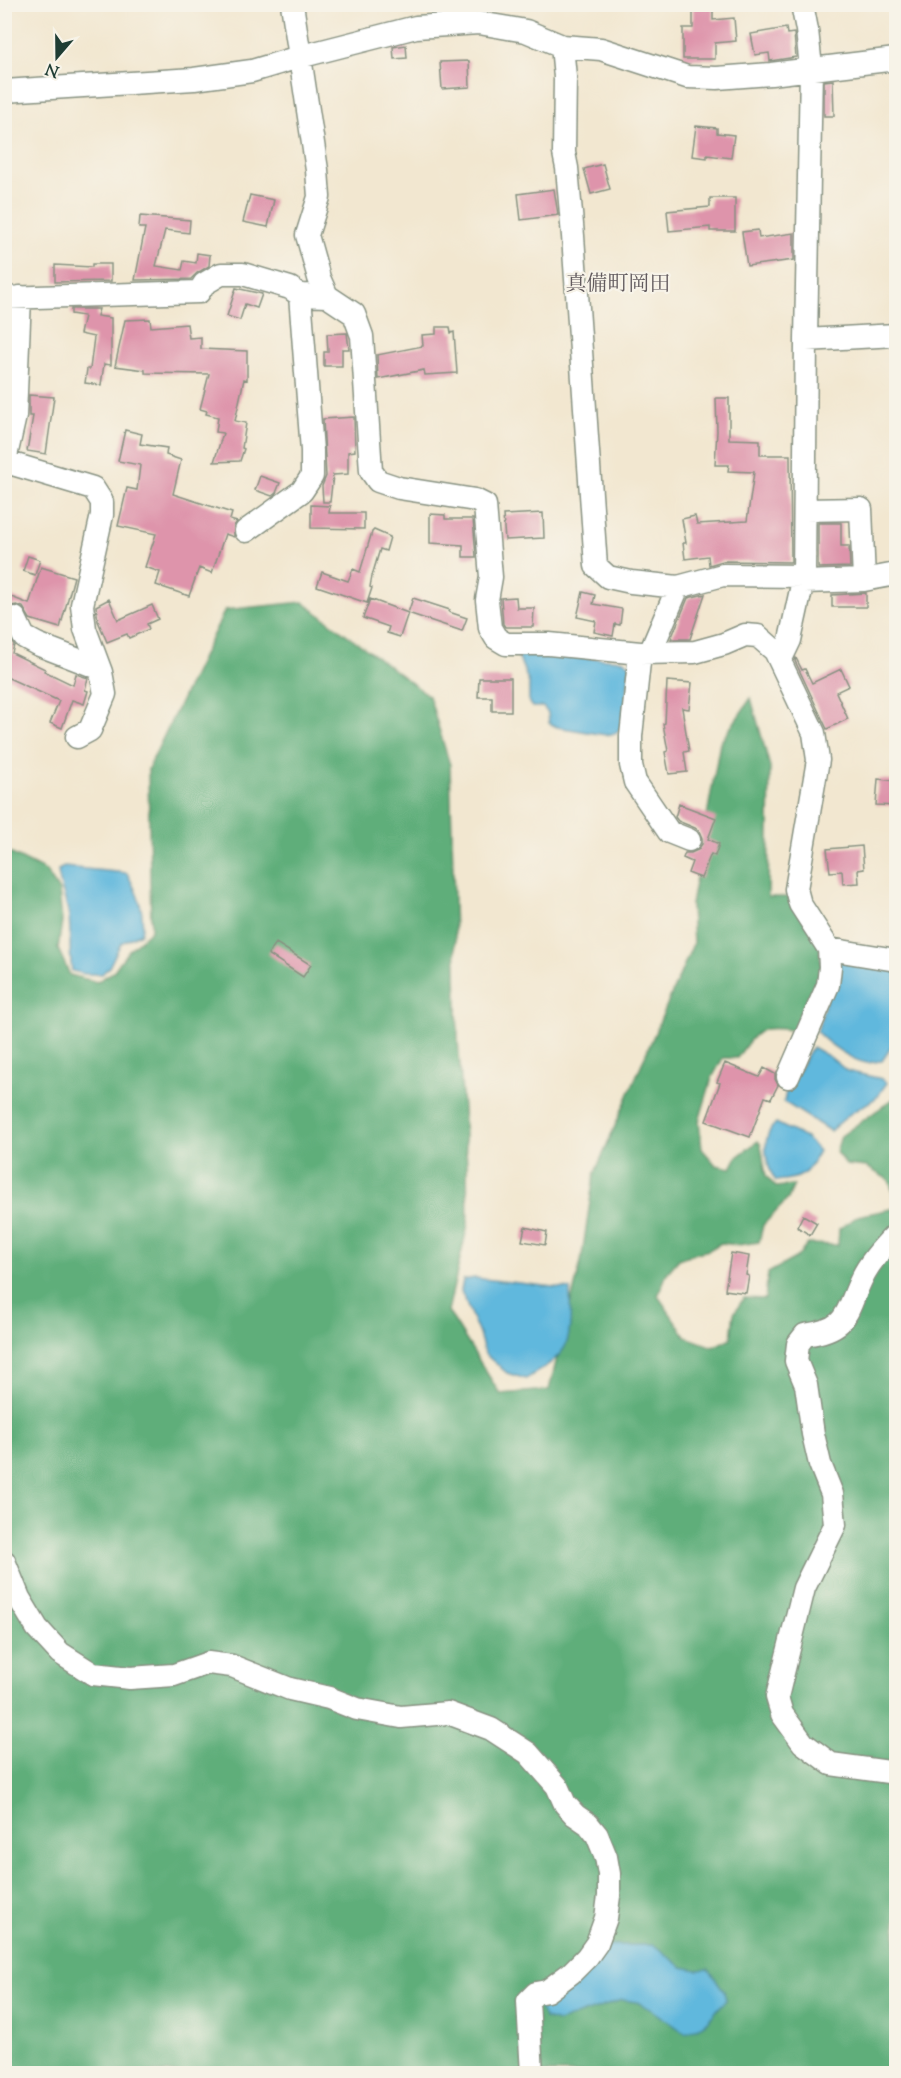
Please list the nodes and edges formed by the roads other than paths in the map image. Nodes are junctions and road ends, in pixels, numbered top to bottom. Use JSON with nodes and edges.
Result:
{"nodes":[{"id":1,"x":292,"y":4,"type":"edge"},
{"id":2,"x":802,"y":4,"type":"edge"},
{"id":3,"x":562,"y":46,"type":"junction"},
{"id":4,"x":299,"y":57,"type":"junction"},
{"id":5,"x":897,"y":59,"type":"edge"},
{"id":6,"x":811,"y":68,"type":"junction"},
{"id":7,"x":4,"y":91,"type":"edge"},
{"id":8,"x":300,"y":295,"type":"junction"},
{"id":9,"x":327,"y":296,"type":"junction"},
{"id":10,"x":12,"y":297,"type":"edge"},
{"id":11,"x":897,"y":335,"type":"edge"},
{"id":12,"x":806,"y":340,"type":"junction"},
{"id":13,"x":5,"y":464,"type":"edge"},
{"id":14,"x":805,"y":510,"type":"junction"},
{"id":15,"x":246,"y":531,"type":"dead end"},
{"id":16,"x":897,"y":574,"type":"edge"},
{"id":17,"x":804,"y":579,"type":"junction"},
{"id":18,"x":864,"y":580,"type":"junction"},
{"id":19,"x":678,"y":586,"type":"junction"},
{"id":20,"x":15,"y":618,"type":"dead end"},
{"id":21,"x":645,"y":653,"type":"junction"},
{"id":22,"x":780,"y":661,"type":"junction"},
{"id":23,"x":99,"y":668,"type":"junction"},
{"id":24,"x":77,"y":737,"type":"dead end"},
{"id":25,"x":688,"y":840,"type":"dead end"},
{"id":26,"x":829,"y":949,"type":"junction"},
{"id":27,"x":897,"y":960,"type":"edge"},
{"id":28,"x":788,"y":1077,"type":"dead end"},
{"id":29,"x":897,"y":1234,"type":"edge"},
{"id":30,"x":4,"y":1561,"type":"edge"},
{"id":31,"x":897,"y":1773,"type":"edge"},
{"id":32,"x":532,"y":2073,"type":"edge"}],
"edges":[{"from":1,"to":4,"type":"street"},
{"from":2,"to":6,"type":"street"},
{"from":3,"to":4,"type":"street"},
{"from":3,"to":6,"type":"street"},
{"from":3,"to":19,"type":"street"},
{"from":4,"to":7,"type":"street"},
{"from":4,"to":9,"type":"street"},
{"from":5,"to":6,"type":"street"},
{"from":6,"to":12,"type":"street"},
{"from":8,"to":9,"type":"street"},
{"from":8,"to":10,"type":"street"},
{"from":8,"to":15,"type":"street"},
{"from":9,"to":21,"type":"street"},
{"from":10,"to":13,"type":"street"},
{"from":11,"to":12,"type":"street"},
{"from":12,"to":14,"type":"street"},
{"from":13,"to":23,"type":"street"},
{"from":14,"to":17,"type":"street"},
{"from":14,"to":18,"type":"street"},
{"from":16,"to":18,"type":"street"},
{"from":17,"to":18,"type":"street"},
{"from":17,"to":19,"type":"street"},
{"from":17,"to":22,"type":"street"},
{"from":19,"to":21,"type":"street"},
{"from":20,"to":23,"type":"street"},
{"from":21,"to":22,"type":"street"},
{"from":21,"to":25,"type":"street"},
{"from":22,"to":26,"type":"street"},
{"from":23,"to":24,"type":"street"},
{"from":26,"to":27,"type":"street"},
{"from":26,"to":28,"type":"street"},
{"from":29,"to":31,"type":"street"},
{"from":30,"to":32,"type":"street"}]}
